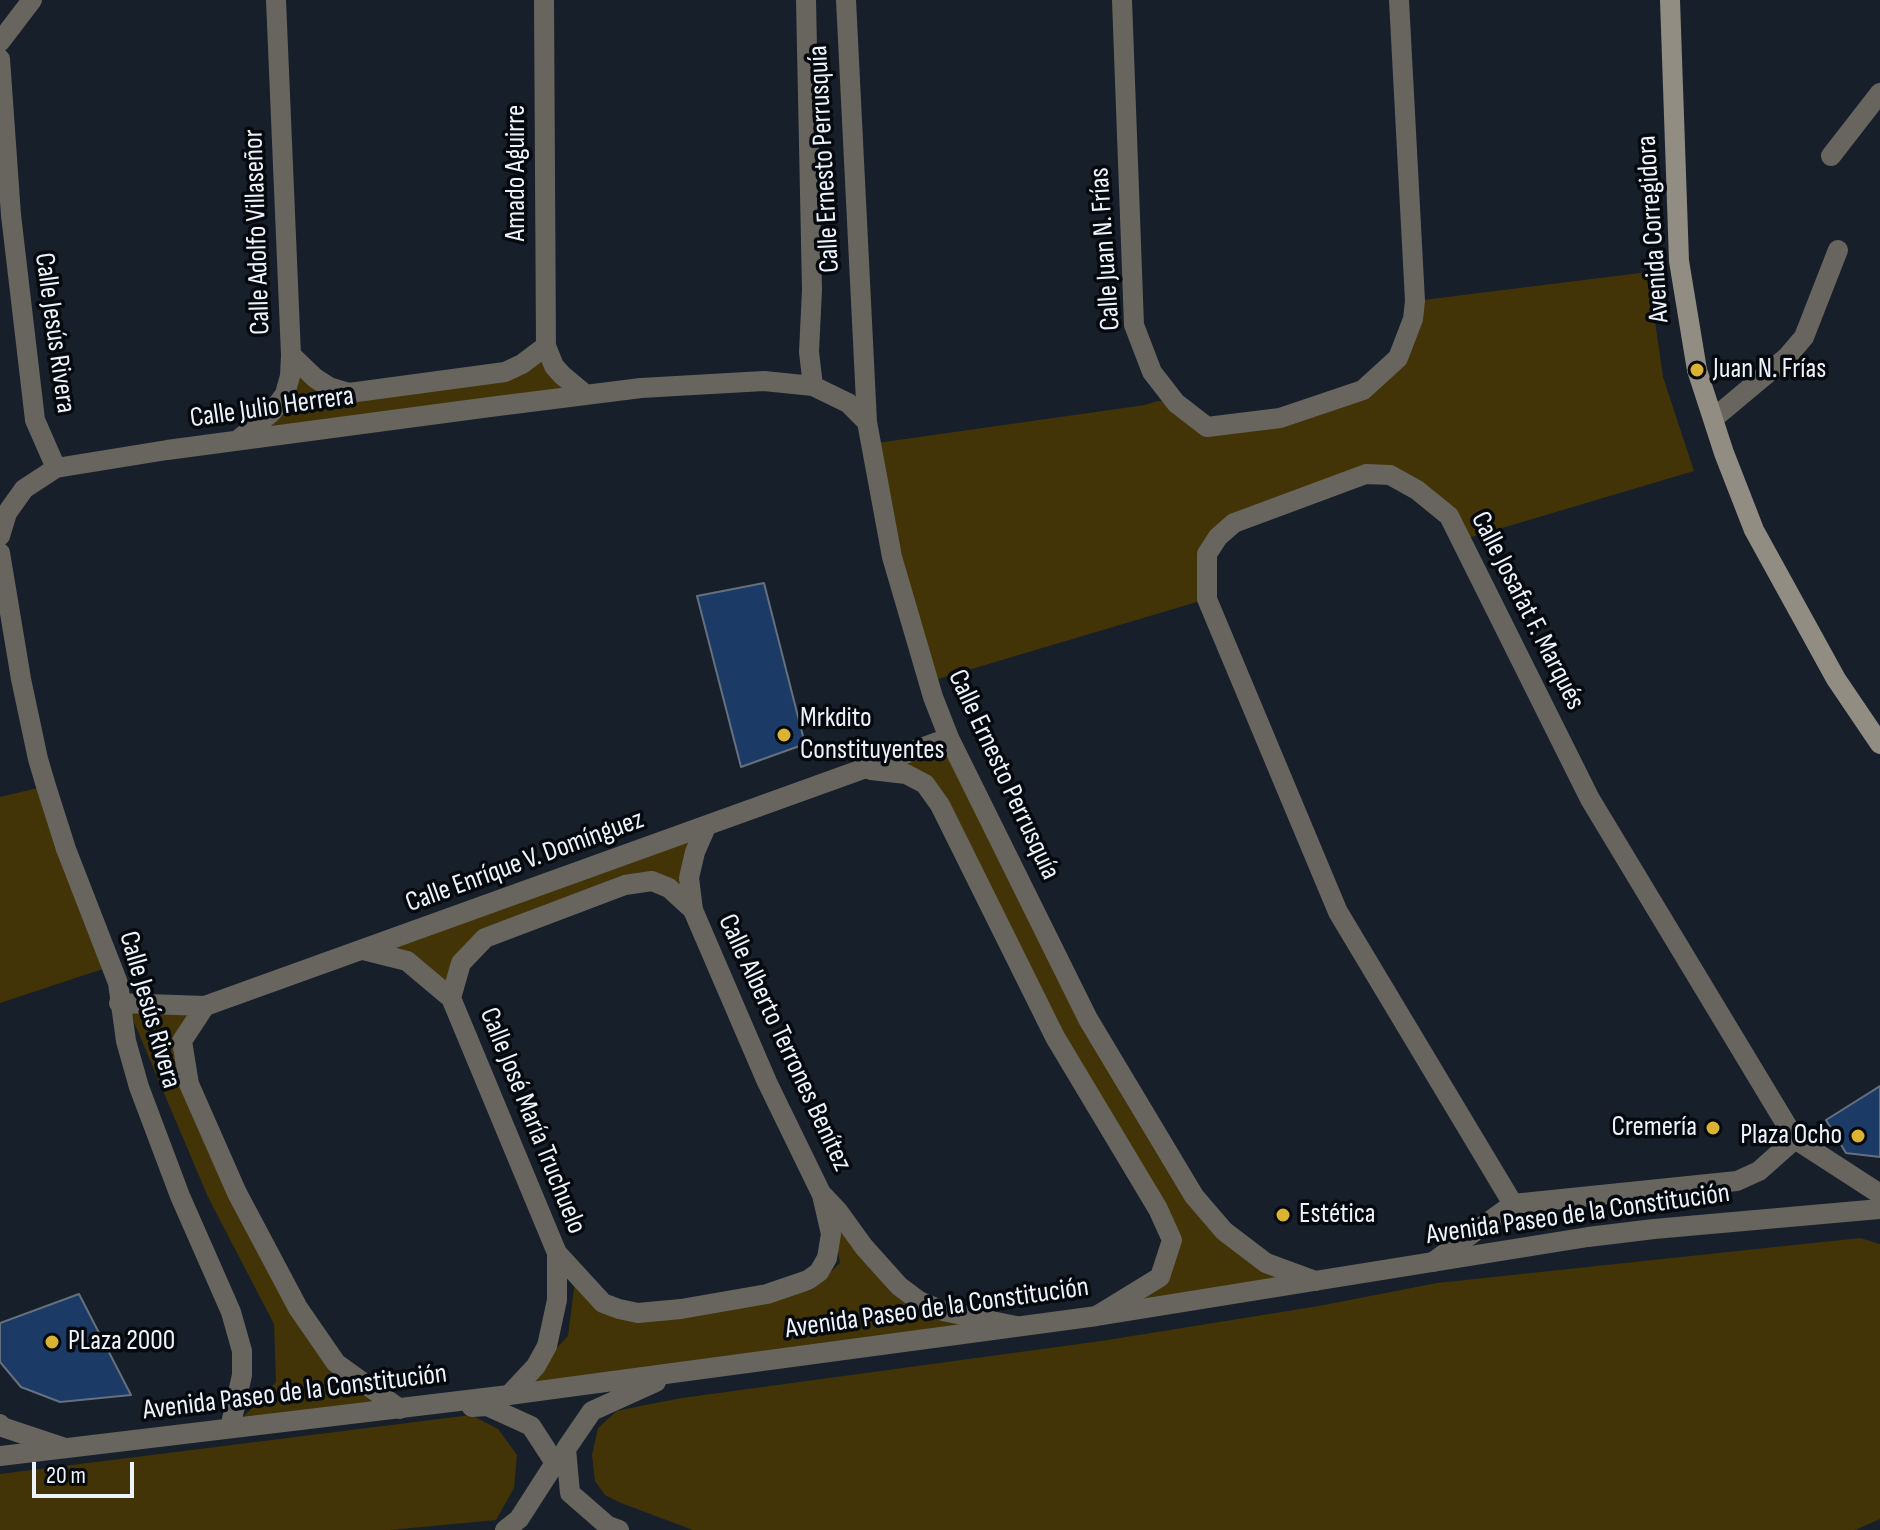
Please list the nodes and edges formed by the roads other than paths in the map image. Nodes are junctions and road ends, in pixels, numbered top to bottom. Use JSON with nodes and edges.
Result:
{"nodes":[{"id":1,"x":32,"y":0,"type":"edge"},
{"id":2,"x":276,"y":0,"type":"edge"},
{"id":3,"x":544,"y":0,"type":"edge"},
{"id":4,"x":806,"y":0,"type":"edge"},
{"id":5,"x":846,"y":0,"type":"edge"},
{"id":6,"x":1122,"y":0,"type":"edge"},
{"id":7,"x":1399,"y":0,"type":"edge"},
{"id":8,"x":1670,"y":0,"type":"edge"},
{"id":9,"x":0,"y":42,"type":"edge"},
{"id":10,"x":0,"y":59,"type":"edge"},
{"id":11,"x":1880,"y":93,"type":"edge"},
{"id":12,"x":1831,"y":156,"type":"dead end"},
{"id":13,"x":1838,"y":250,"type":"dead end"},
{"id":14,"x":546,"y":346,"type":"junction"},
{"id":15,"x":291,"y":355,"type":"junction"},
{"id":16,"x":813,"y":386,"type":"junction"},
{"id":17,"x":586,"y":395,"type":"junction"},
{"id":18,"x":1714,"y":418,"type":"junction"},
{"id":19,"x":867,"y":422,"type":"junction"},
{"id":20,"x":238,"y":440,"type":"junction"},
{"id":21,"x":56,"y":468,"type":"junction"},
{"id":22,"x":0,"y":536,"type":"edge"},
{"id":23,"x":0,"y":553,"type":"edge"},
{"id":24,"x":949,"y":738,"type":"junction"},
{"id":25,"x":1880,"y":744,"type":"edge"},
{"id":26,"x":867,"y":769,"type":"junction"},
{"id":27,"x":706,"y":827,"type":"junction"},
{"id":28,"x":693,"y":910,"type":"junction"},
{"id":29,"x":363,"y":950,"type":"junction"},
{"id":30,"x":451,"y":998,"type":"junction"},
{"id":31,"x":119,"y":1003,"type":"junction"},
{"id":32,"x":205,"y":1006,"type":"junction"},
{"id":33,"x":1795,"y":1139,"type":"junction"},
{"id":34,"x":821,"y":1193,"type":"junction"},
{"id":35,"x":1880,"y":1194,"type":"edge"},
{"id":36,"x":1513,"y":1204,"type":"junction"},
{"id":37,"x":1880,"y":1209,"type":"edge"},
{"id":38,"x":557,"y":1253,"type":"junction"},
{"id":39,"x":1433,"y":1262,"type":"junction"},
{"id":40,"x":1315,"y":1281,"type":"junction"},
{"id":41,"x":1097,"y":1316,"type":"junction"},
{"id":42,"x":1017,"y":1326,"type":"junction"},
{"id":43,"x":675,"y":1373,"type":"junction"},
{"id":44,"x":509,"y":1395,"type":"junction"},
{"id":45,"x":400,"y":1409,"type":"junction"},
{"id":46,"x":0,"y":1424,"type":"edge"},
{"id":47,"x":230,"y":1428,"type":"junction"},
{"id":48,"x":65,"y":1448,"type":"junction"},
{"id":49,"x":0,"y":1456,"type":"edge"},
{"id":50,"x":505,"y":1530,"type":"edge"},
{"id":51,"x":619,"y":1530,"type":"edge"}],
"edges":[{"from":1,"to":9,"type":"street"},
{"from":2,"to":15,"type":"street","name":"Calle Adolfo Villaseñor"},
{"from":3,"to":14,"type":"street","name":"Amado Aguirre"},
{"from":4,"to":16,"type":"street","name":"Calle Ernesto Perrusquía"},
{"from":5,"to":19,"type":"street","name":"Calle Ernesto Perrusquía"},
{"from":6,"to":7,"type":"street","name":"Calle Juan N. Frías"},
{"from":8,"to":18,"type":"main road","name":"Avenida Corregidora"},
{"from":10,"to":21,"type":"street","name":"Calle Jesús Rivera"},
{"from":11,"to":12,"type":"street"},
{"from":13,"to":18,"type":"street"},
{"from":14,"to":15,"type":"street","name":"Calle Julio Herrera"},
{"from":14,"to":17,"type":"street"},
{"from":15,"to":20,"type":"street","name":"Calle Adolfo Villaseñor"},
{"from":16,"to":17,"type":"street","name":"Calle Julio Herrera"},
{"from":16,"to":19,"type":"street","name":"Calle Julio Herrera"},
{"from":17,"to":20,"type":"street","name":"Calle Julio Herrera"},
{"from":18,"to":25,"type":"main road","name":"Avenida Corregidora"},
{"from":19,"to":24,"type":"street","name":"Calle Ernesto Perrusquía"},
{"from":20,"to":21,"type":"street","name":"Calle Julio Herrera"},
{"from":21,"to":22,"type":"street","name":"Calle Julio Herrera"},
{"from":23,"to":31,"type":"street","name":"Calle Jesús Rivera"},
{"from":24,"to":26,"type":"street","name":"Calle Enríque V. Domínguez"},
{"from":24,"to":40,"type":"street","name":"Calle Ernesto Perrusquía"},
{"from":26,"to":27,"type":"street","name":"Calle Enríque V. Domínguez"},
{"from":26,"to":41,"type":"street"},
{"from":27,"to":28,"type":"street"},
{"from":27,"to":29,"type":"street","name":"Calle Enríque V. Domínguez"},
{"from":28,"to":30,"type":"street","name":"Calle Enríque V. Domínguez"},
{"from":28,"to":34,"type":"street","name":"Calle Alberto Terrones Benítez"},
{"from":29,"to":30,"type":"street","name":"Calle Enríque V. Domínguez"},
{"from":29,"to":32,"type":"street","name":"Calle Enríque V. Domínguez"},
{"from":30,"to":38,"type":"street","name":"Calle José María Truchuelo"},
{"from":31,"to":32,"type":"street","name":"Calle Enríque V. Domínguez"},
{"from":31,"to":47,"type":"street","name":"Calle Jesús Rivera"},
{"from":32,"to":45,"type":"street","name":"Calle Jesús Rivera"},
{"from":33,"to":35,"type":"street","name":"Calle Josafat F. Marqués"},
{"from":33,"to":36,"type":"street"},
{"from":33,"to":36,"type":"street","name":"Calle Josafat F. Marqués"},
{"from":34,"to":38,"type":"street"},
{"from":34,"to":42,"type":"street","name":"Calle Alberto Terrones Benítez"},
{"from":36,"to":39,"type":"street"},
{"from":37,"to":39,"type":"street","name":"Avenida Paseo de la Constitución"},
{"from":38,"to":44,"type":"street","name":"Calle José María Truchuelo"},
{"from":39,"to":40,"type":"street","name":"Avenida Paseo de la Constitución"},
{"from":40,"to":41,"type":"street","name":"Avenida Paseo de la Constitución"},
{"from":41,"to":42,"type":"street","name":"Avenida Paseo de la Constitución"},
{"from":42,"to":43,"type":"street","name":"Avenida Paseo de la Constitución"},
{"from":43,"to":44,"type":"street","name":"Avenida Paseo de la Constitución"},
{"from":43,"to":51,"type":"street"},
{"from":44,"to":45,"type":"street","name":"Avenida Paseo de la Constitución"},
{"from":45,"to":47,"type":"street","name":"Avenida Paseo de la Constitución"},
{"from":45,"to":50,"type":"street"},
{"from":46,"to":48,"type":"street"},
{"from":47,"to":48,"type":"street","name":"Avenida Paseo de la Constitución"},
{"from":48,"to":49,"type":"street","name":"Avenida Paseo de la Constitución"}]}
